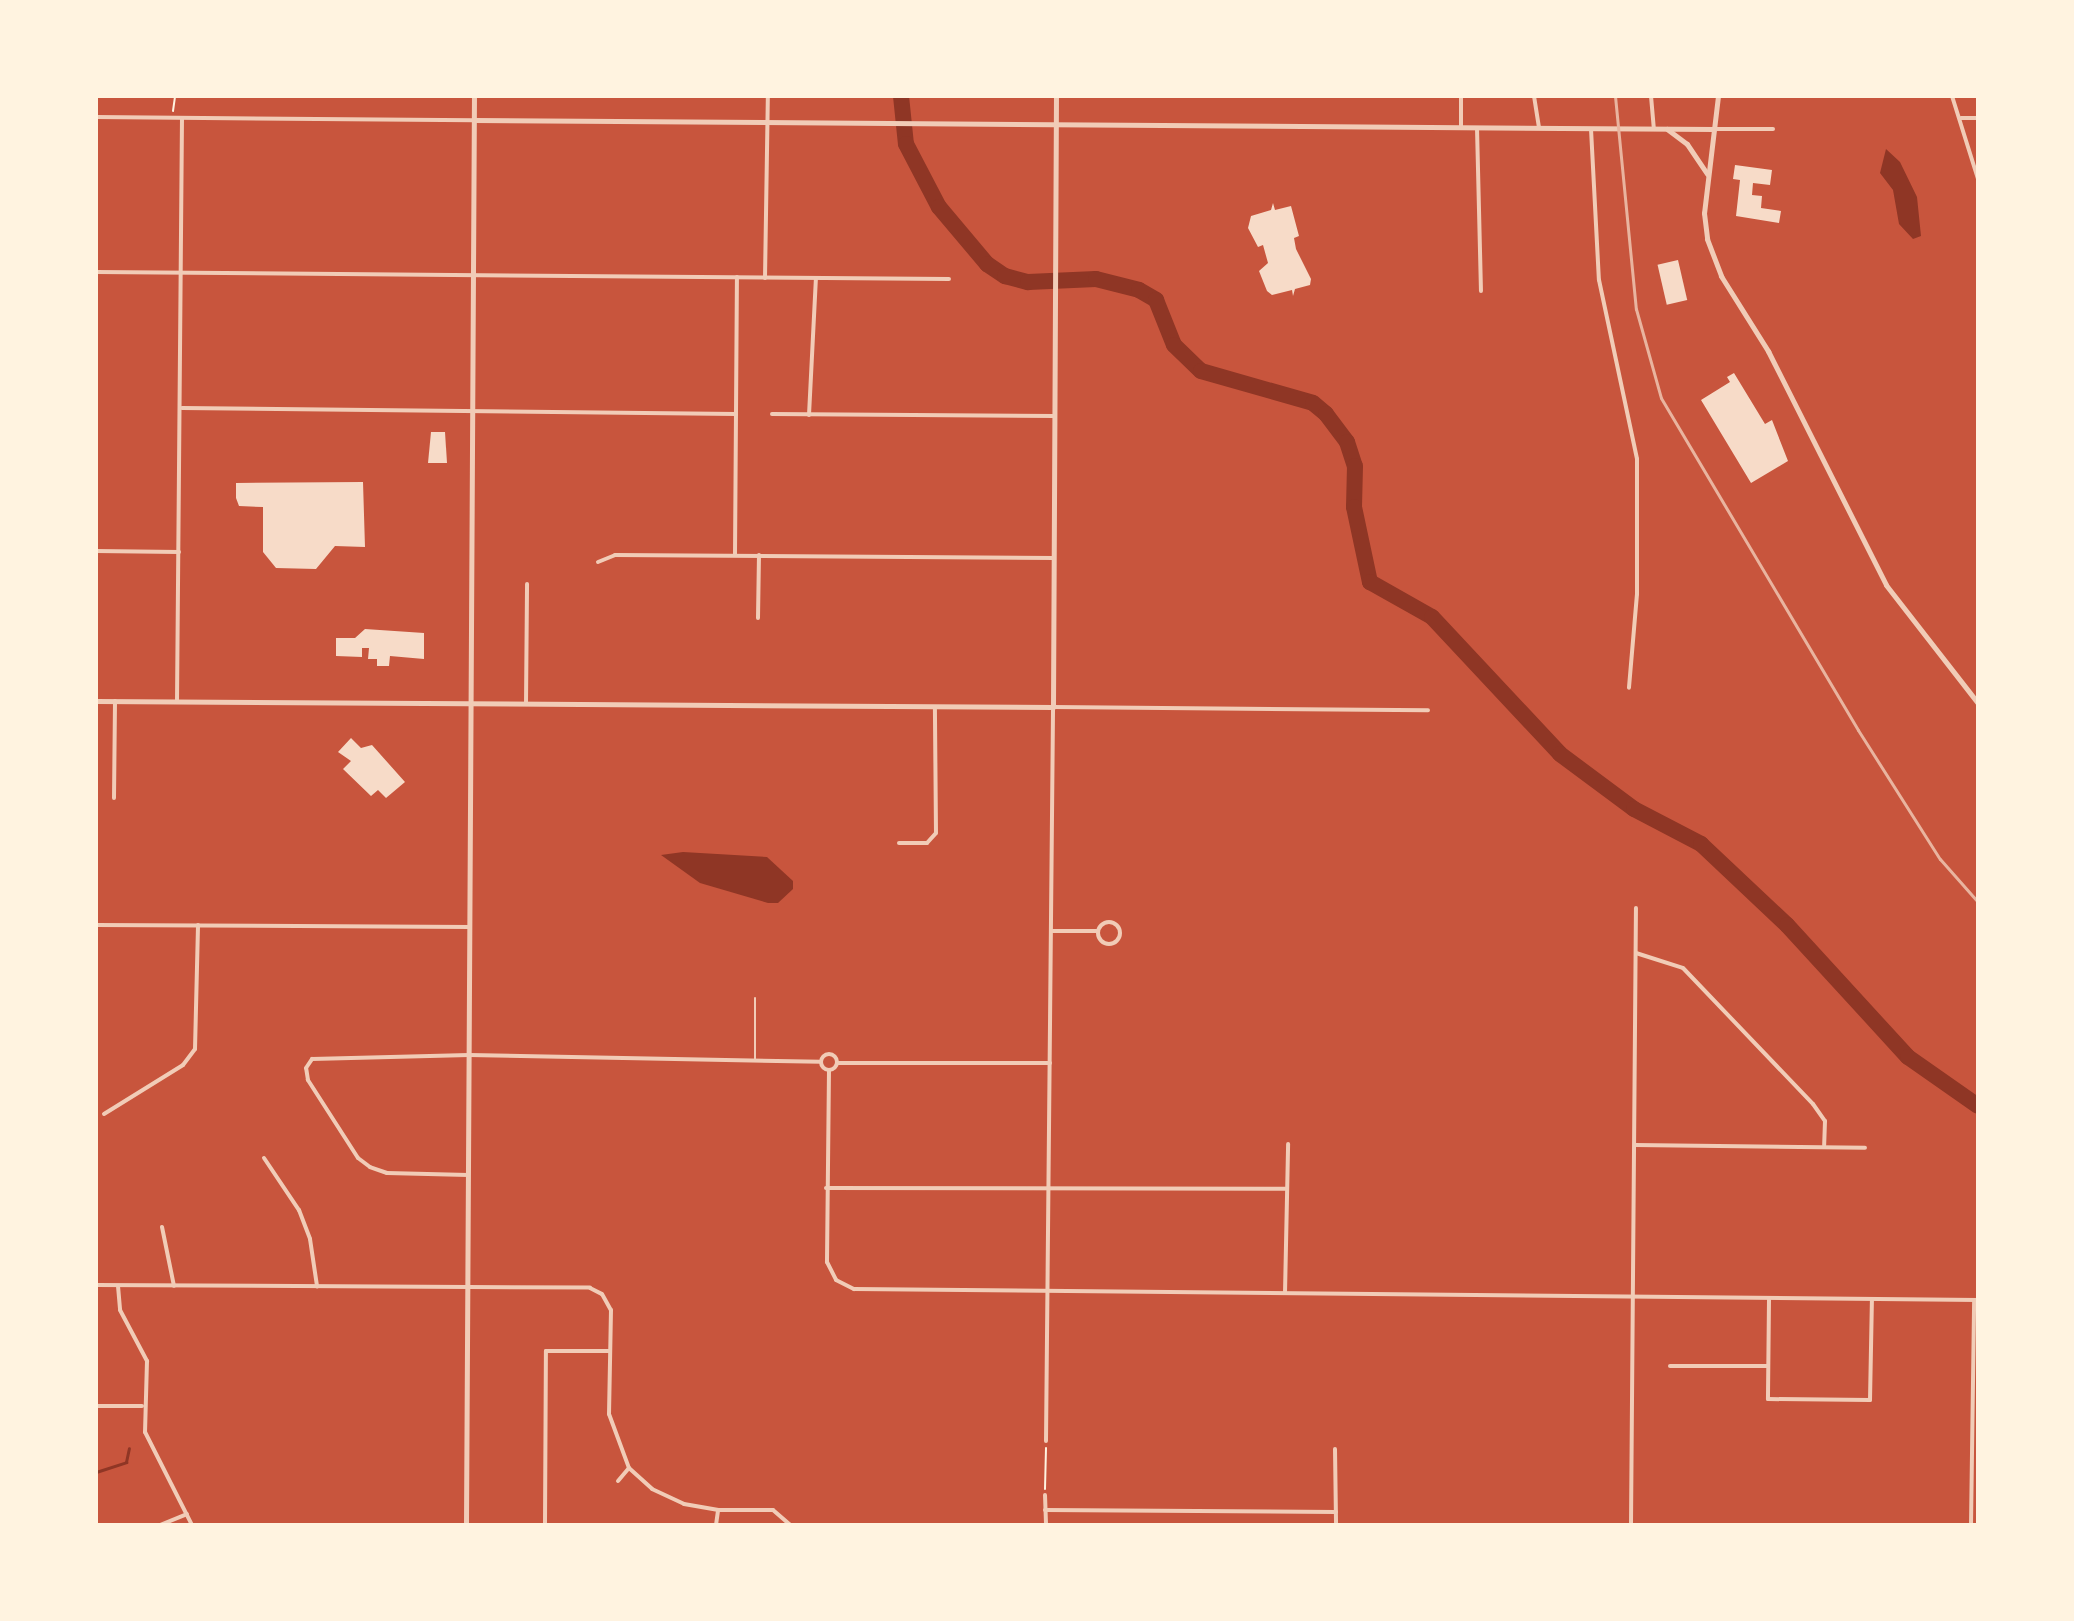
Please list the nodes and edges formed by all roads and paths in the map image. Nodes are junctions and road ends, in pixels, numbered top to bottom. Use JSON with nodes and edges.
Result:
{"nodes":[{"id":1,"x":175,"y":96,"type":"edge"},
{"id":2,"x":474,"y":96,"type":"edge"},
{"id":3,"x":768,"y":96,"type":"edge"},
{"id":4,"x":1056,"y":96,"type":"edge"},
{"id":5,"x":1461,"y":96,"type":"edge"},
{"id":6,"x":1534,"y":96,"type":"edge"},
{"id":7,"x":1651,"y":96,"type":"edge"},
{"id":8,"x":1718,"y":96,"type":"edge"},
{"id":9,"x":1952,"y":96,"type":"edge"},
{"id":10,"x":173,"y":111,"type":"dead end"},
{"id":11,"x":96,"y":117,"type":"edge"},
{"id":12,"x":182,"y":118,"type":"junction"},
{"id":13,"x":1961,"y":118,"type":"junction"},
{"id":14,"x":1978,"y":118,"type":"edge"},
{"id":15,"x":474,"y":120,"type":"junction"},
{"id":16,"x":767,"y":122,"type":"junction"},
{"id":17,"x":1056,"y":124,"type":"junction"},
{"id":18,"x":1461,"y":128,"type":"junction"},
{"id":19,"x":1477,"y":128,"type":"junction"},
{"id":20,"x":1654,"y":128,"type":"junction"},
{"id":21,"x":1666,"y":128,"type":"junction"},
{"id":22,"x":1540,"y":129,"type":"junction"},
{"id":23,"x":1591,"y":129,"type":"junction"},
{"id":24,"x":1714,"y":129,"type":"junction"},
{"id":25,"x":1773,"y":129,"type":"dead end"},
{"id":26,"x":1708,"y":179,"type":"junction"},
{"id":27,"x":1978,"y":179,"type":"edge"},
{"id":28,"x":96,"y":272,"type":"edge"},
{"id":29,"x":184,"y":273,"type":"junction"},
{"id":30,"x":473,"y":275,"type":"junction"},
{"id":31,"x":737,"y":277,"type":"junction"},
{"id":32,"x":765,"y":278,"type":"junction"},
{"id":33,"x":816,"y":278,"type":"junction"},
{"id":34,"x":949,"y":279,"type":"dead end"},
{"id":35,"x":1481,"y":291,"type":"dead end"},
{"id":36,"x":181,"y":408,"type":"junction"},
{"id":37,"x":472,"y":411,"type":"junction"},
{"id":38,"x":736,"y":414,"type":"junction"},
{"id":39,"x":772,"y":414,"type":"dead end"},
{"id":40,"x":809,"y":415,"type":"junction"},
{"id":41,"x":1054,"y":416,"type":"junction"},
{"id":42,"x":96,"y":551,"type":"edge"},
{"id":43,"x":179,"y":552,"type":"junction"},
{"id":44,"x":735,"y":555,"type":"junction"},
{"id":45,"x":759,"y":555,"type":"junction"},
{"id":46,"x":1054,"y":558,"type":"junction"},
{"id":47,"x":598,"y":562,"type":"dead end"},
{"id":48,"x":527,"y":584,"type":"dead end"},
{"id":49,"x":758,"y":618,"type":"dead end"},
{"id":50,"x":1629,"y":688,"type":"dead end"},
{"id":51,"x":96,"y":701,"type":"edge"},
{"id":52,"x":115,"y":701,"type":"junction"},
{"id":53,"x":177,"y":702,"type":"junction"},
{"id":54,"x":1978,"y":703,"type":"edge"},
{"id":55,"x":471,"y":704,"type":"junction"},
{"id":56,"x":526,"y":704,"type":"junction"},
{"id":57,"x":935,"y":707,"type":"junction"},
{"id":58,"x":1053,"y":707,"type":"junction"},
{"id":59,"x":1428,"y":710,"type":"dead end"},
{"id":60,"x":114,"y":798,"type":"dead end"},
{"id":61,"x":899,"y":843,"type":"dead end"},
{"id":62,"x":1636,"y":908,"type":"dead end"},
{"id":63,"x":96,"y":925,"type":"edge"},
{"id":64,"x":198,"y":925,"type":"junction"},
{"id":65,"x":470,"y":927,"type":"junction"},
{"id":66,"x":1051,"y":931,"type":"junction"},
{"id":67,"x":1098,"y":931,"type":"junction"},
{"id":68,"x":1636,"y":953,"type":"junction"},
{"id":69,"x":755,"y":998,"type":"dead end"},
{"id":70,"x":469,"y":1055,"type":"junction"},
{"id":71,"x":755,"y":1061,"type":"junction"},
{"id":72,"x":821,"y":1062,"type":"junction"},
{"id":73,"x":837,"y":1063,"type":"junction"},
{"id":74,"x":1050,"y":1063,"type":"junction"},
{"id":75,"x":829,"y":1070,"type":"junction"},
{"id":76,"x":104,"y":1114,"type":"dead end"},
{"id":77,"x":1288,"y":1144,"type":"dead end"},
{"id":78,"x":1635,"y":1145,"type":"junction"},
{"id":79,"x":1824,"y":1145,"type":"junction"},
{"id":80,"x":1865,"y":1148,"type":"dead end"},
{"id":81,"x":264,"y":1158,"type":"dead end"},
{"id":82,"x":468,"y":1175,"type":"junction"},
{"id":83,"x":826,"y":1188,"type":"junction"},
{"id":84,"x":1049,"y":1189,"type":"junction"},
{"id":85,"x":1287,"y":1189,"type":"junction"},
{"id":86,"x":162,"y":1227,"type":"dead end"},
{"id":87,"x":96,"y":1285,"type":"edge"},
{"id":88,"x":117,"y":1286,"type":"junction"},
{"id":89,"x":174,"y":1286,"type":"junction"},
{"id":90,"x":317,"y":1286,"type":"junction"},
{"id":91,"x":468,"y":1287,"type":"junction"},
{"id":92,"x":1048,"y":1289,"type":"junction"},
{"id":93,"x":1285,"y":1293,"type":"junction"},
{"id":94,"x":1634,"y":1299,"type":"junction"},
{"id":95,"x":1769,"y":1299,"type":"junction"},
{"id":96,"x":1872,"y":1300,"type":"junction"},
{"id":97,"x":1976,"y":1300,"type":"edge"},
{"id":98,"x":610,"y":1351,"type":"junction"},
{"id":99,"x":1670,"y":1366,"type":"dead end"},
{"id":100,"x":1768,"y":1366,"type":"junction"},
{"id":101,"x":1975,"y":1401,"type":"edge"},
{"id":102,"x":96,"y":1406,"type":"edge"},
{"id":103,"x":142,"y":1406,"type":"junction"},
{"id":104,"x":1046,"y":1441,"type":"joint"},
{"id":105,"x":1335,"y":1449,"type":"dead end"},
{"id":106,"x":629,"y":1468,"type":"junction"},
{"id":107,"x":618,"y":1481,"type":"dead end"},
{"id":108,"x":1045,"y":1495,"type":"joint"},
{"id":109,"x":718,"y":1510,"type":"junction"},
{"id":110,"x":1045,"y":1510,"type":"junction"},
{"id":111,"x":1336,"y":1512,"type":"junction"},
{"id":112,"x":187,"y":1514,"type":"junction"},
{"id":113,"x":160,"y":1525,"type":"edge"},
{"id":114,"x":192,"y":1525,"type":"edge"},
{"id":115,"x":466,"y":1525,"type":"edge"},
{"id":116,"x":545,"y":1525,"type":"edge"},
{"id":117,"x":716,"y":1525,"type":"edge"},
{"id":118,"x":790,"y":1525,"type":"edge"},
{"id":119,"x":1046,"y":1525,"type":"edge"},
{"id":120,"x":1336,"y":1525,"type":"edge"},
{"id":121,"x":1631,"y":1525,"type":"edge"},
{"id":122,"x":1971,"y":1525,"type":"edge"}],
"edges":[{"from":1,"to":10,"type":"path"},
{"from":2,"to":15,"type":"street"},
{"from":3,"to":16,"type":"street"},
{"from":4,"to":17,"type":"street"},
{"from":5,"to":18,"type":"street"},
{"from":6,"to":22,"type":"street"},
{"from":7,"to":20,"type":"street"},
{"from":8,"to":24,"type":"street"},
{"from":9,"to":13,"type":"street"},
{"from":11,"to":12,"type":"street"},
{"from":12,"to":15,"type":"street"},
{"from":12,"to":29,"type":"street"},
{"from":13,"to":14,"type":"street"},
{"from":13,"to":27,"type":"street"},
{"from":15,"to":16,"type":"street"},
{"from":15,"to":30,"type":"street"},
{"from":16,"to":17,"type":"street"},
{"from":16,"to":32,"type":"street"},
{"from":17,"to":18,"type":"street"},
{"from":17,"to":41,"type":"street"},
{"from":18,"to":19,"type":"street"},
{"from":19,"to":22,"type":"street"},
{"from":19,"to":35,"type":"street"},
{"from":20,"to":21,"type":"street"},
{"from":20,"to":23,"type":"street"},
{"from":21,"to":24,"type":"street"},
{"from":21,"to":26,"type":"street"},
{"from":22,"to":23,"type":"street"},
{"from":23,"to":50,"type":"street"},
{"from":24,"to":25,"type":"street"},
{"from":24,"to":26,"type":"street"},
{"from":26,"to":54,"type":"street"},
{"from":28,"to":29,"type":"street"},
{"from":29,"to":30,"type":"street"},
{"from":29,"to":36,"type":"street"},
{"from":30,"to":31,"type":"street"},
{"from":30,"to":37,"type":"street"},
{"from":31,"to":32,"type":"street"},
{"from":31,"to":38,"type":"street"},
{"from":32,"to":33,"type":"street"},
{"from":33,"to":34,"type":"street"},
{"from":33,"to":40,"type":"street"},
{"from":36,"to":37,"type":"street"},
{"from":36,"to":43,"type":"street"},
{"from":37,"to":38,"type":"street"},
{"from":37,"to":55,"type":"street"},
{"from":38,"to":44,"type":"street"},
{"from":39,"to":40,"type":"street"},
{"from":40,"to":41,"type":"street"},
{"from":41,"to":46,"type":"street"},
{"from":42,"to":43,"type":"street"},
{"from":43,"to":53,"type":"street"},
{"from":44,"to":45,"type":"street"},
{"from":44,"to":47,"type":"street"},
{"from":45,"to":46,"type":"street"},
{"from":45,"to":49,"type":"street"},
{"from":46,"to":58,"type":"street"},
{"from":48,"to":56,"type":"street"},
{"from":51,"to":52,"type":"street"},
{"from":52,"to":53,"type":"street"},
{"from":52,"to":60,"type":"street"},
{"from":53,"to":55,"type":"street"},
{"from":55,"to":56,"type":"street"},
{"from":55,"to":65,"type":"street"},
{"from":56,"to":57,"type":"street"},
{"from":57,"to":58,"type":"street"},
{"from":57,"to":61,"type":"street"},
{"from":58,"to":59,"type":"street"},
{"from":58,"to":66,"type":"street"},
{"from":62,"to":68,"type":"street"},
{"from":63,"to":64,"type":"street"},
{"from":64,"to":65,"type":"street"},
{"from":64,"to":76,"type":"street"},
{"from":65,"to":70,"type":"street"},
{"from":66,"to":67,"type":"street"},
{"from":66,"to":74,"type":"street"},
{"from":67,"to":67,"type":"street"},
{"from":68,"to":78,"type":"street"},
{"from":68,"to":79,"type":"street"},
{"from":69,"to":71,"type":"lane"},
{"from":70,"to":71,"type":"street"},
{"from":70,"to":82,"type":"street"},
{"from":70,"to":82,"type":"street"},
{"from":71,"to":72,"type":"street"},
{"from":72,"to":73,"type":"street"},
{"from":72,"to":75,"type":"street"},
{"from":73,"to":74,"type":"street"},
{"from":73,"to":75,"type":"street"},
{"from":74,"to":84,"type":"street"},
{"from":75,"to":83,"type":"street"},
{"from":77,"to":85,"type":"street"},
{"from":78,"to":79,"type":"street"},
{"from":78,"to":94,"type":"street"},
{"from":79,"to":80,"type":"street"},
{"from":81,"to":90,"type":"street"},
{"from":82,"to":91,"type":"street"},
{"from":83,"to":84,"type":"street"},
{"from":83,"to":92,"type":"street"},
{"from":84,"to":85,"type":"street"},
{"from":84,"to":92,"type":"street"},
{"from":85,"to":93,"type":"street"},
{"from":86,"to":89,"type":"street"},
{"from":87,"to":88,"type":"street"},
{"from":88,"to":89,"type":"street"},
{"from":88,"to":103,"type":"street"},
{"from":89,"to":90,"type":"street"},
{"from":90,"to":91,"type":"street"},
{"from":91,"to":98,"type":"street"},
{"from":91,"to":115,"type":"street"},
{"from":92,"to":93,"type":"street"},
{"from":92,"to":104,"type":"street"},
{"from":93,"to":94,"type":"street"},
{"from":94,"to":95,"type":"street"},
{"from":94,"to":121,"type":"street"},
{"from":95,"to":96,"type":"street"},
{"from":95,"to":100,"type":"street"},
{"from":96,"to":97,"type":"street"},
{"from":96,"to":100,"type":"street"},
{"from":97,"to":101,"type":"street"},
{"from":98,"to":106,"type":"street"},
{"from":98,"to":116,"type":"street"},
{"from":99,"to":100,"type":"street"},
{"from":101,"to":122,"type":"street"},
{"from":102,"to":103,"type":"street"},
{"from":103,"to":112,"type":"street"},
{"from":104,"to":108,"type":"path"},
{"from":105,"to":111,"type":"street"},
{"from":106,"to":107,"type":"street"},
{"from":106,"to":109,"type":"street"},
{"from":108,"to":110,"type":"street"},
{"from":109,"to":117,"type":"street"},
{"from":109,"to":118,"type":"street"},
{"from":110,"to":111,"type":"street"},
{"from":110,"to":119,"type":"street"},
{"from":111,"to":120,"type":"street"},
{"from":112,"to":113,"type":"street"},
{"from":112,"to":114,"type":"street"}]}
